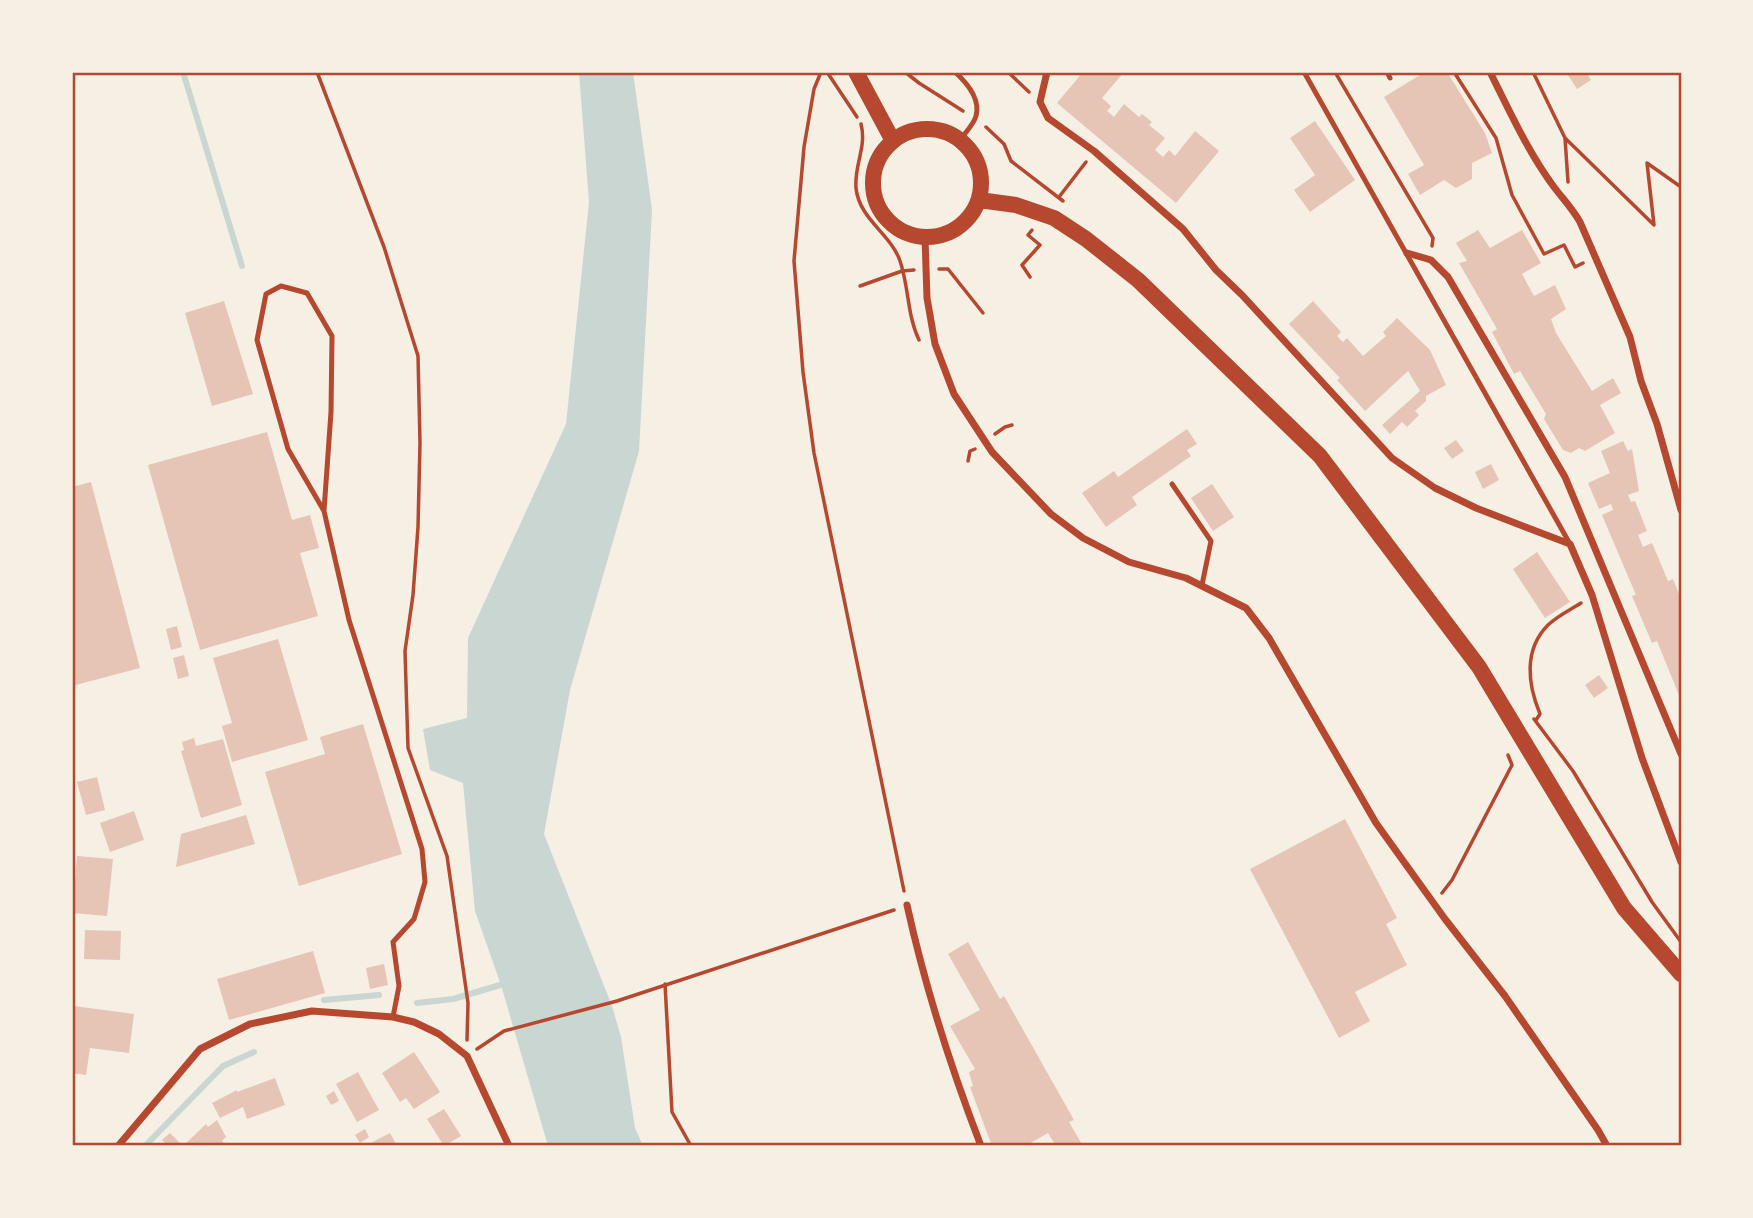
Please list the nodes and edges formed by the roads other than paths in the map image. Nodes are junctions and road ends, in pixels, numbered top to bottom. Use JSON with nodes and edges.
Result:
{"nodes":[{"id":1,"x":856,"y":72,"type":"edge"},
{"id":2,"x":955,"y":72,"type":"edge"},
{"id":3,"x":1047,"y":72,"type":"edge"},
{"id":4,"x":1304,"y":72,"type":"edge"},
{"id":5,"x":1490,"y":72,"type":"edge"},
{"id":6,"x":960,"y":140,"type":"junction"},
{"id":7,"x":893,"y":141,"type":"junction"},
{"id":8,"x":979,"y":200,"type":"junction"},
{"id":9,"x":925,"y":238,"type":"junction"},
{"id":10,"x":1407,"y":253,"type":"junction"},
{"id":11,"x":1172,"y":484,"type":"dead end"},
{"id":12,"x":1681,"y":510,"type":"edge"},
{"id":13,"x":324,"y":511,"type":"junction"},
{"id":14,"x":1570,"y":544,"type":"junction"},
{"id":15,"x":1202,"y":585,"type":"junction"},
{"id":16,"x":1681,"y":754,"type":"edge"},
{"id":17,"x":1681,"y":862,"type":"edge"},
{"id":18,"x":907,"y":905,"type":"road end"},
{"id":19,"x":1681,"y":974,"type":"edge"},
{"id":20,"x":393,"y":1017,"type":"junction"},
{"id":21,"x":118,"y":1146,"type":"edge"},
{"id":22,"x":509,"y":1146,"type":"edge"},
{"id":23,"x":981,"y":1146,"type":"edge"},
{"id":24,"x":1607,"y":1146,"type":"edge"}],
"edges":[{"from":1,"to":7,"type":"main road"},
{"from":2,"to":6,"type":"lane"},
{"from":3,"to":14,"type":"street"},
{"from":4,"to":10,"type":"lane"},
{"from":5,"to":12,"type":"street"},
{"from":6,"to":7,"type":"main road"},
{"from":6,"to":8,"type":"main road"},
{"from":7,"to":9,"type":"main road"},
{"from":8,"to":9,"type":"main road"},
{"from":8,"to":19,"type":"main road"},
{"from":9,"to":15,"type":"street"},
{"from":10,"to":14,"type":"lane"},
{"from":10,"to":16,"type":"street"},
{"from":11,"to":15,"type":"lane"},
{"from":13,"to":13,"type":"lane"},
{"from":13,"to":20,"type":"lane"},
{"from":14,"to":17,"type":"street"},
{"from":15,"to":24,"type":"street"},
{"from":18,"to":23,"type":"street"},
{"from":20,"to":21,"type":"street"},
{"from":20,"to":22,"type":"street"}]}
